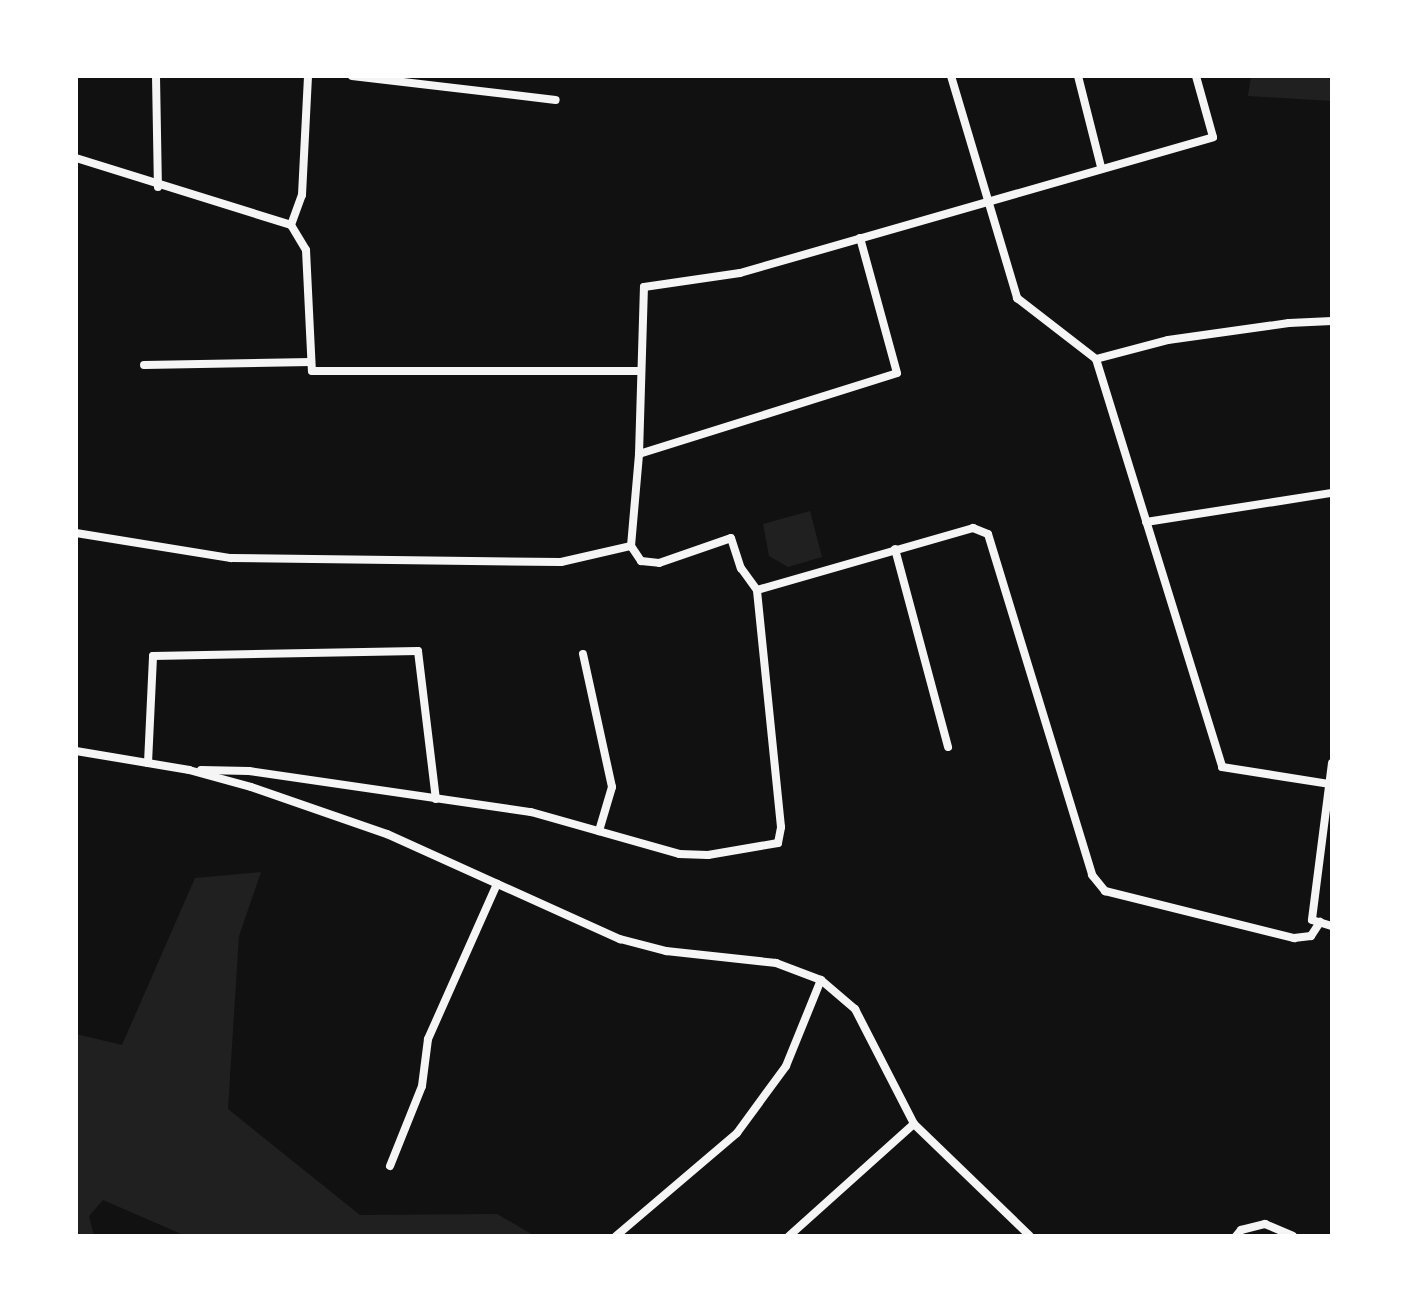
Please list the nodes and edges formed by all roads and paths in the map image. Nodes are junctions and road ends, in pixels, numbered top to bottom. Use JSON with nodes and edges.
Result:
{"nodes":[{"id":1,"x":156,"y":76,"type":"edge"},
{"id":2,"x":308,"y":76,"type":"edge"},
{"id":3,"x":352,"y":76,"type":"edge"},
{"id":4,"x":951,"y":76,"type":"edge"},
{"id":5,"x":1078,"y":76,"type":"edge"},
{"id":6,"x":1196,"y":76,"type":"edge"},
{"id":7,"x":556,"y":100,"type":"dead end"},
{"id":8,"x":76,"y":158,"type":"edge"},
{"id":9,"x":1101,"y":167,"type":"junction"},
{"id":10,"x":158,"y":187,"type":"junction"},
{"id":11,"x":988,"y":201,"type":"junction"},
{"id":12,"x":291,"y":225,"type":"junction"},
{"id":13,"x":860,"y":238,"type":"junction"},
{"id":14,"x":1332,"y":321,"type":"edge"},
{"id":15,"x":1096,"y":359,"type":"junction"},
{"id":16,"x":311,"y":362,"type":"junction"},
{"id":17,"x":144,"y":365,"type":"dead end"},
{"id":18,"x":640,"y":371,"type":"junction"},
{"id":19,"x":639,"y":454,"type":"junction"},
{"id":20,"x":1332,"y":493,"type":"edge"},
{"id":21,"x":1146,"y":522,"type":"junction"},
{"id":22,"x":76,"y":533,"type":"edge"},
{"id":23,"x":631,"y":546,"type":"junction"},
{"id":24,"x":895,"y":549,"type":"junction"},
{"id":25,"x":757,"y":590,"type":"junction"},
{"id":26,"x":583,"y":654,"type":"dead end"},
{"id":27,"x":948,"y":747,"type":"dead end"},
{"id":28,"x":76,"y":751,"type":"edge"},
{"id":29,"x":148,"y":763,"type":"junction"},
{"id":30,"x":1332,"y":763,"type":"edge"},
{"id":31,"x":189,"y":770,"type":"junction"},
{"id":32,"x":1329,"y":784,"type":"junction"},
{"id":33,"x":436,"y":799,"type":"junction"},
{"id":34,"x":599,"y":831,"type":"junction"},
{"id":35,"x":497,"y":884,"type":"junction"},
{"id":36,"x":1320,"y":922,"type":"junction"},
{"id":37,"x":1332,"y":926,"type":"edge"},
{"id":38,"x":821,"y":980,"type":"junction"},
{"id":39,"x":914,"y":1124,"type":"junction"},
{"id":40,"x":390,"y":1166,"type":"dead end"},
{"id":41,"x":616,"y":1236,"type":"edge"},
{"id":42,"x":789,"y":1236,"type":"edge"},
{"id":43,"x":1030,"y":1236,"type":"edge"},
{"id":44,"x":1236,"y":1236,"type":"edge"},
{"id":45,"x":1293,"y":1236,"type":"edge"}],
"edges":[{"from":1,"to":10,"type":"street"},
{"from":2,"to":12,"type":"street"},
{"from":3,"to":7,"type":"street"},
{"from":4,"to":11,"type":"street"},
{"from":5,"to":9,"type":"street"},
{"from":6,"to":9,"type":"street"},
{"from":8,"to":10,"type":"street"},
{"from":9,"to":11,"type":"street"},
{"from":10,"to":12,"type":"street"},
{"from":11,"to":13,"type":"street"},
{"from":11,"to":15,"type":"street"},
{"from":12,"to":16,"type":"street"},
{"from":13,"to":18,"type":"street"},
{"from":13,"to":19,"type":"street"},
{"from":14,"to":15,"type":"street"},
{"from":15,"to":21,"type":"street"},
{"from":16,"to":17,"type":"street"},
{"from":16,"to":18,"type":"street"},
{"from":18,"to":19,"type":"street"},
{"from":19,"to":23,"type":"street"},
{"from":20,"to":21,"type":"street"},
{"from":21,"to":32,"type":"street"},
{"from":22,"to":23,"type":"street"},
{"from":23,"to":25,"type":"street"},
{"from":24,"to":25,"type":"street"},
{"from":24,"to":27,"type":"street"},
{"from":24,"to":36,"type":"street"},
{"from":25,"to":34,"type":"street"},
{"from":26,"to":34,"type":"street"},
{"from":28,"to":29,"type":"street"},
{"from":29,"to":31,"type":"street"},
{"from":29,"to":33,"type":"street"},
{"from":30,"to":32,"type":"street"},
{"from":31,"to":33,"type":"street"},
{"from":31,"to":35,"type":"street"},
{"from":32,"to":36,"type":"street"},
{"from":33,"to":34,"type":"street"},
{"from":35,"to":38,"type":"street"},
{"from":35,"to":40,"type":"street"},
{"from":36,"to":37,"type":"street"},
{"from":38,"to":39,"type":"street"},
{"from":38,"to":41,"type":"street"},
{"from":39,"to":42,"type":"street"},
{"from":39,"to":43,"type":"street"},
{"from":44,"to":45,"type":"street"}]}
